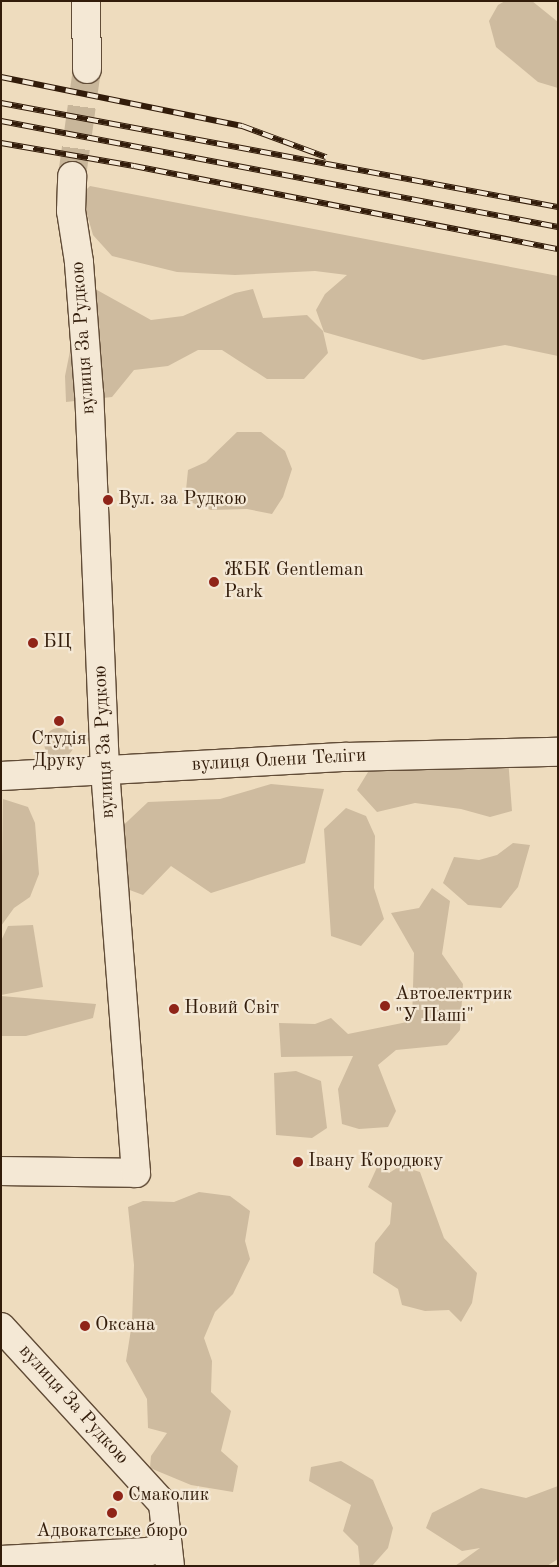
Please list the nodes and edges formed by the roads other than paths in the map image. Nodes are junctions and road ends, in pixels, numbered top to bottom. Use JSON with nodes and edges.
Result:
{"nodes":[{"id":1,"x":86,"y":1,"type":"edge"},
{"id":2,"x":88,"y":69,"type":"tunnel mouth"},
{"id":3,"x":72,"y":176,"type":"tunnel mouth"},
{"id":4,"x":558,"y":752,"type":"edge"},
{"id":5,"x":105,"y":770,"type":"junction"},
{"id":6,"x":1,"y":776,"type":"edge"},
{"id":7,"x":1,"y":1171,"type":"edge"},
{"id":8,"x":1,"y":1327,"type":"edge"},
{"id":9,"x":169,"y":1556,"type":"edge"},
{"id":10,"x":1,"y":1560,"type":"edge"}],
"edges":[{"from":1,"to":2,"type":"street"},
{"from":3,"to":5,"type":"street","name":"вулиця За Рудкою"},
{"from":4,"to":5,"type":"street","name":"вулиця Олени Теліги"},
{"from":5,"to":6,"type":"street","name":"вулиця Олени Теліги"},
{"from":5,"to":7,"type":"street","name":"вулиця За Рудкою"},
{"from":8,"to":9,"type":"street","name":"вулиця За Рудкою"},
{"from":9,"to":10,"type":"street"}]}
